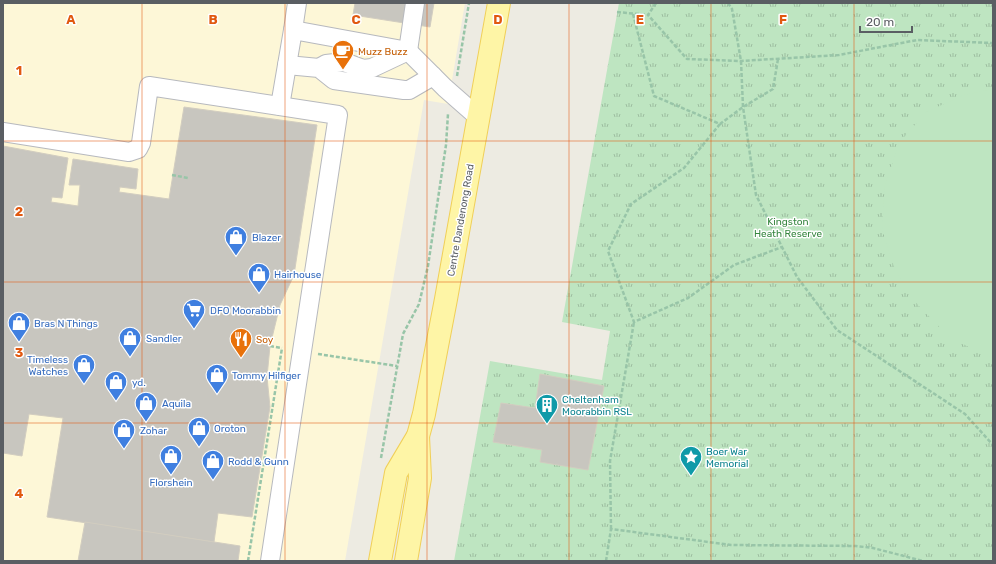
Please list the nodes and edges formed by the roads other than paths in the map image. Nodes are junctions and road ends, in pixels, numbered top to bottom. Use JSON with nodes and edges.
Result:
{"nodes":[{"id":1,"x":297,"y":3,"type":"edge"},
{"id":2,"x":415,"y":3,"type":"edge"},
{"id":3,"x":499,"y":3,"type":"edge"},
{"id":4,"x":293,"y":30,"type":"junction"},
{"id":5,"x":408,"y":51,"type":"junction"},
{"id":6,"x":287,"y":65,"type":"junction"},
{"id":7,"x":319,"y":68,"type":"junction"},
{"id":8,"x":433,"y":76,"type":"junction"},
{"id":9,"x":280,"y":106,"type":"junction"},
{"id":10,"x":478,"y":117,"type":"junction"},
{"id":11,"x":3,"y":132,"type":"edge"},
{"id":12,"x":418,"y":436,"type":"junction"},
{"id":13,"x":270,"y":561,"type":"edge"},
{"id":14,"x":380,"y":561,"type":"edge"},
{"id":15,"x":406,"y":561,"type":"edge"}],
"edges":[{"from":1,"to":4,"type":"lane"},
{"from":2,"to":5,"type":"lane"},
{"from":3,"to":10,"type":"main road","name":"Centre Dandenong Road"},
{"from":4,"to":5,"type":"lane"},
{"from":4,"to":6,"type":"lane"},
{"from":5,"to":7,"type":"lane"},
{"from":5,"to":8,"type":"lane"},
{"from":6,"to":7,"type":"lane"},
{"from":6,"to":9,"type":"lane"},
{"from":7,"to":8,"type":"lane"},
{"from":8,"to":10,"type":"lane"},
{"from":9,"to":11,"type":"lane"},
{"from":9,"to":13,"type":"lane"},
{"from":10,"to":12,"type":"main road","name":"Centre Dandenong Road"},
{"from":12,"to":14,"type":"main road","name":"Centre Dandenong Road"},
{"from":12,"to":15,"type":"main road","name":"Centre Dandenong Road"}]}
